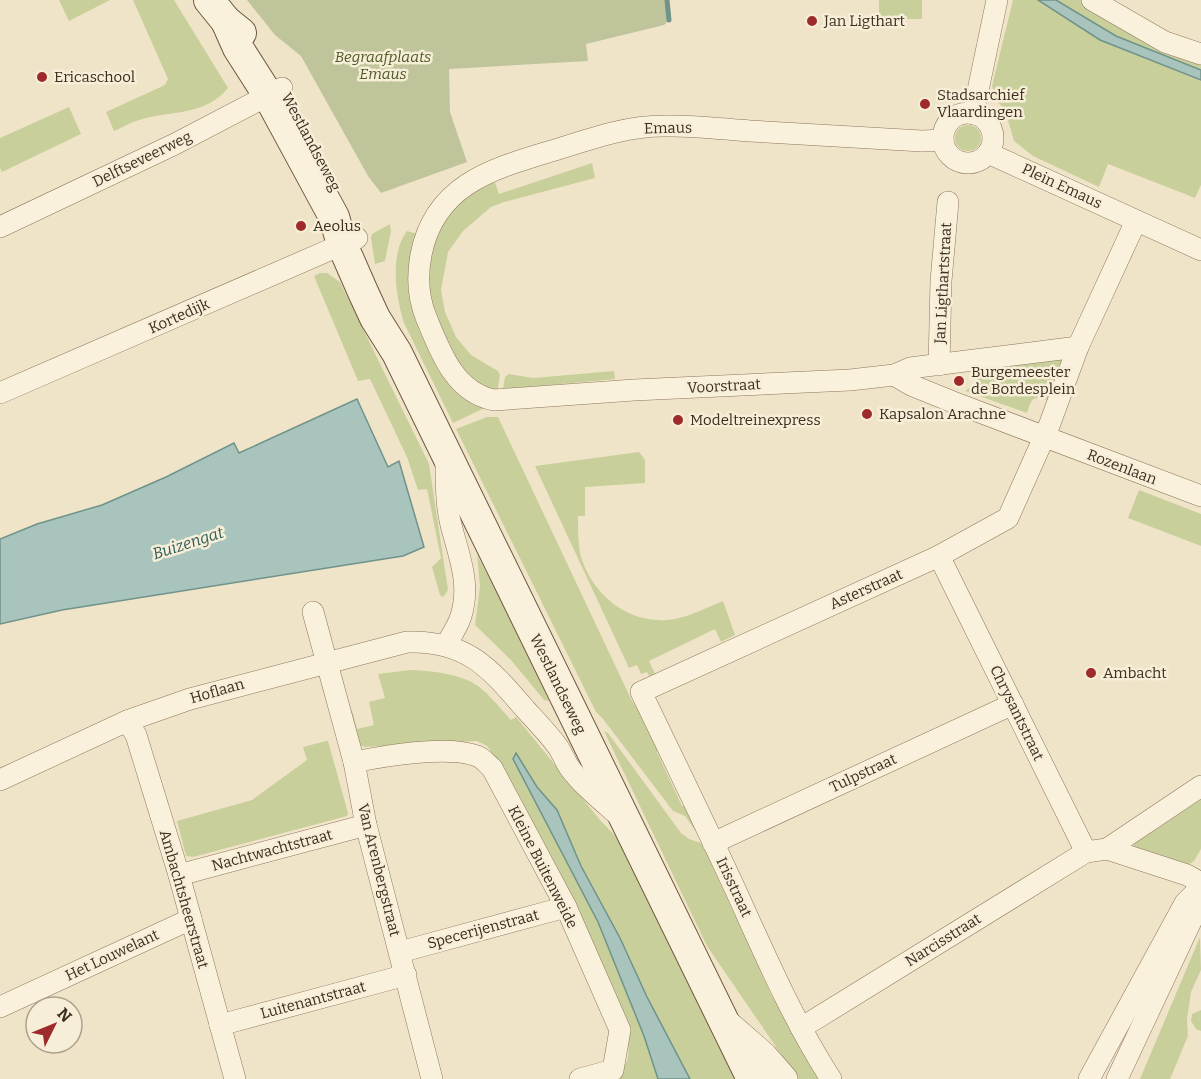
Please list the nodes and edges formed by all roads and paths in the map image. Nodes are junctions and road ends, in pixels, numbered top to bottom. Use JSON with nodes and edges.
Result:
{"nodes":[{"id":1,"x":1092,"y":0,"type":"edge"},
{"id":2,"x":997,"y":4,"type":"edge"},
{"id":3,"x":218,"y":11,"type":"edge"},
{"id":4,"x":1201,"y":54,"type":"edge"},
{"id":5,"x":275,"y":91,"type":"junction"},
{"id":6,"x":973,"y":114,"type":"junction"},
{"id":7,"x":943,"y":141,"type":"junction"},
{"id":8,"x":988,"y":153,"type":"junction"},
{"id":9,"x":948,"y":202,"type":"dead end"},
{"id":10,"x":1136,"y":221,"type":"junction"},
{"id":11,"x":0,"y":227,"type":"edge"},
{"id":12,"x":349,"y":241,"type":"junction"},
{"id":13,"x":1201,"y":250,"type":"edge"},
{"id":14,"x":1078,"y":347,"type":"junction"},
{"id":15,"x":936,"y":365,"type":"junction"},
{"id":16,"x":894,"y":375,"type":"junction"},
{"id":17,"x":929,"y":392,"type":"junction"},
{"id":18,"x":0,"y":393,"type":"edge"},
{"id":19,"x":508,"y":399,"type":"joint"},
{"id":20,"x":1044,"y":437,"type":"junction"},
{"id":21,"x":446,"y":452,"type":"junction"},
{"id":22,"x":1201,"y":496,"type":"edge"},
{"id":23,"x":478,"y":519,"type":"junction"},
{"id":24,"x":939,"y":556,"type":"junction"},
{"id":25,"x":461,"y":559,"type":"junction"},
{"id":26,"x":313,"y":612,"type":"dead end"},
{"id":27,"x":446,"y":645,"type":"junction"},
{"id":28,"x":325,"y":662,"type":"junction"},
{"id":29,"x":640,"y":692,"type":"joint"},
{"id":30,"x":1013,"y":704,"type":"junction"},
{"id":31,"x":127,"y":721,"type":"junction"},
{"id":32,"x":558,"y":747,"type":"junction"},
{"id":33,"x":354,"y":762,"type":"junction"},
{"id":34,"x":605,"y":779,"type":"junction"},
{"id":35,"x":0,"y":780,"type":"edge"},
{"id":36,"x":1201,"y":786,"type":"edge"},
{"id":37,"x":626,"y":822,"type":"junction"},
{"id":38,"x":366,"y":825,"type":"junction"},
{"id":39,"x":713,"y":843,"type":"junction"},
{"id":40,"x":1096,"y":850,"type":"junction"},
{"id":41,"x":178,"y":875,"type":"junction"},
{"id":42,"x":1201,"y":885,"type":"edge"},
{"id":43,"x":1201,"y":893,"type":"edge"},
{"id":44,"x":566,"y":907,"type":"junction"},
{"id":45,"x":191,"y":919,"type":"junction"},
{"id":46,"x":400,"y":952,"type":"junction"},
{"id":47,"x":406,"y":975,"type":"junction"},
{"id":48,"x":0,"y":1007,"type":"edge"},
{"id":49,"x":723,"y":1021,"type":"junction"},
{"id":50,"x":220,"y":1025,"type":"junction"},
{"id":51,"x":801,"y":1028,"type":"junction"},
{"id":52,"x":752,"y":1076,"type":"edge"},
{"id":53,"x":235,"y":1079,"type":"edge"},
{"id":54,"x":432,"y":1079,"type":"edge"},
{"id":55,"x":580,"y":1079,"type":"edge"},
{"id":56,"x":784,"y":1079,"type":"edge"},
{"id":57,"x":831,"y":1079,"type":"edge"},
{"id":58,"x":1089,"y":1079,"type":"edge"},
{"id":59,"x":1117,"y":1079,"type":"edge"}],
"edges":[{"from":1,"to":4,"type":"street"},
{"from":2,"to":6,"type":"street"},
{"from":3,"to":5,"type":"main road","name":"Westlandseweg"},
{"from":5,"to":11,"type":"street","name":"Delftseveerweg"},
{"from":5,"to":12,"type":"main road","name":"Westlandseweg"},
{"from":6,"to":7,"type":"street"},
{"from":6,"to":8,"type":"street"},
{"from":7,"to":8,"type":"street"},
{"from":7,"to":19,"type":"street","name":"Emaus"},
{"from":8,"to":10,"type":"street","name":"Plein Emaus"},
{"from":9,"to":15,"type":"street","name":"Jan Ligthartstraat"},
{"from":10,"to":13,"type":"street","name":"Plein Emaus"},
{"from":10,"to":14,"type":"street"},
{"from":12,"to":18,"type":"street","name":"Kortedijk"},
{"from":12,"to":21,"type":"main road","name":"Westlandseweg"},
{"from":14,"to":15,"type":"street"},
{"from":14,"to":20,"type":"street"},
{"from":15,"to":16,"type":"street","name":"Voorstraat"},
{"from":15,"to":17,"type":"street"},
{"from":16,"to":17,"type":"street"},
{"from":16,"to":19,"type":"street","name":"Voorstraat"},
{"from":17,"to":20,"type":"street"},
{"from":20,"to":22,"type":"street","name":"Rozenlaan"},
{"from":20,"to":24,"type":"street","name":"Asterstraat"},
{"from":21,"to":23,"type":"main road","name":"Westlandseweg"},
{"from":21,"to":25,"type":"street"},
{"from":23,"to":25,"type":"street"},
{"from":23,"to":34,"type":"main road","name":"Westlandseweg"},
{"from":24,"to":29,"type":"street","name":"Asterstraat"},
{"from":24,"to":30,"type":"street","name":"Chrysantstraat"},
{"from":25,"to":27,"type":"street"},
{"from":26,"to":28,"type":"street"},
{"from":27,"to":28,"type":"street","name":"Hoflaan"},
{"from":27,"to":32,"type":"street","name":"Hoflaan"},
{"from":28,"to":31,"type":"street","name":"Hoflaan"},
{"from":28,"to":33,"type":"street","name":"Van Arenbergstraat"},
{"from":29,"to":39,"type":"street","name":"Irisstraat"},
{"from":30,"to":39,"type":"street","name":"Tulpstraat"},
{"from":30,"to":40,"type":"street","name":"Chrysantstraat"},
{"from":31,"to":35,"type":"street","name":"Hoflaan"},
{"from":31,"to":41,"type":"street","name":"Ambachtsheerstraat"},
{"from":32,"to":34,"type":"street","name":"Hoflaan"},
{"from":32,"to":37,"type":"street","name":"Hoflaan"},
{"from":33,"to":38,"type":"street","name":"Van Arenbergstraat"},
{"from":33,"to":44,"type":"street","name":"Kleine Buitenweide"},
{"from":34,"to":37,"type":"main road","name":"Westlandseweg"},
{"from":36,"to":40,"type":"street","name":"Narcisstraat"},
{"from":37,"to":49,"type":"main road","name":"Westlandseweg"},
{"from":38,"to":41,"type":"street","name":"Nachtwachtstraat"},
{"from":38,"to":46,"type":"street","name":"Van Arenbergstraat"},
{"from":39,"to":51,"type":"street","name":"Irisstraat"},
{"from":40,"to":42,"type":"street"},
{"from":40,"to":51,"type":"street","name":"Narcisstraat"},
{"from":41,"to":45,"type":"street","name":"Ambachtsheerstraat"},
{"from":42,"to":58,"type":"street"},
{"from":43,"to":59,"type":"street"},
{"from":44,"to":46,"type":"street","name":"Specerijenstraat"},
{"from":44,"to":55,"type":"street","name":"Kleine Buitenweide"},
{"from":45,"to":48,"type":"street","name":"Het Louwelant"},
{"from":45,"to":50,"type":"street","name":"Ambachtsheerstraat"},
{"from":46,"to":47,"type":"street","name":"Van Arenbergstraat"},
{"from":47,"to":50,"type":"street","name":"Luitenantstraat"},
{"from":47,"to":54,"type":"street","name":"Van Arenbergstraat"},
{"from":49,"to":52,"type":"main road","name":"Westlandseweg"},
{"from":49,"to":56,"type":"street","name":"Westlandseweg"},
{"from":50,"to":53,"type":"street","name":"Ambachtsheerstraat"},
{"from":51,"to":57,"type":"street","name":"Irisstraat"}]}
